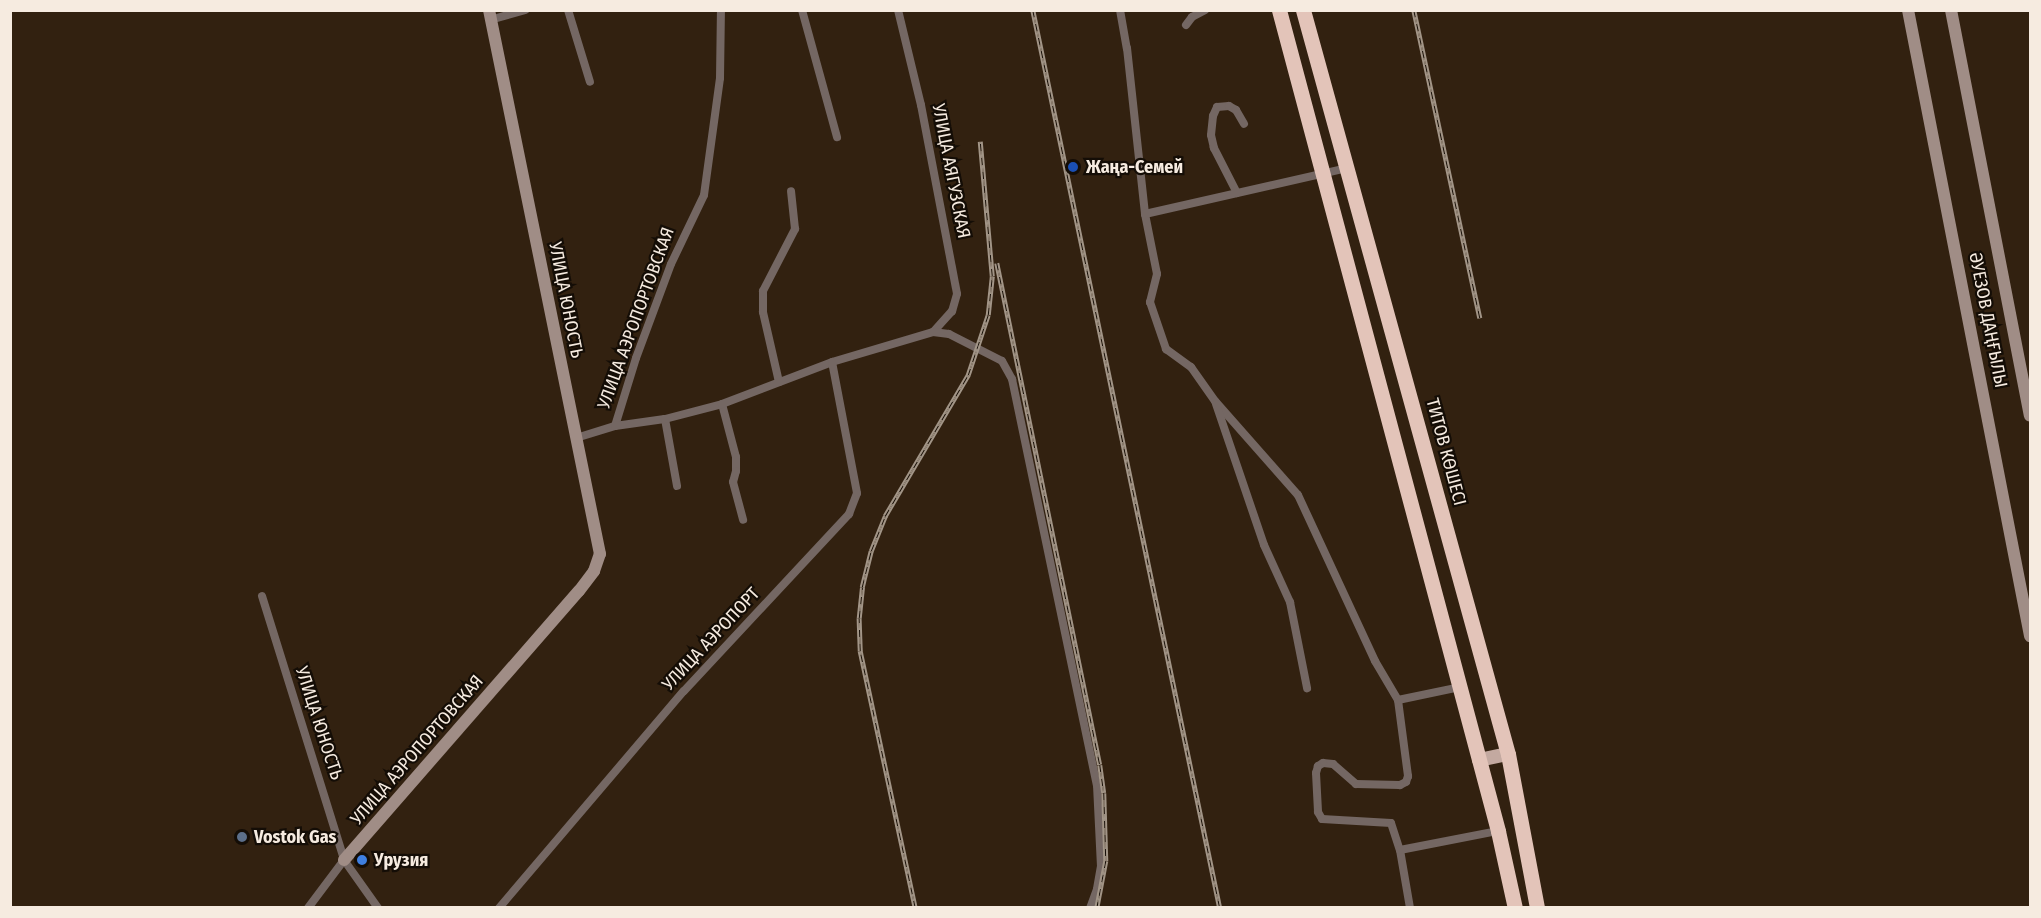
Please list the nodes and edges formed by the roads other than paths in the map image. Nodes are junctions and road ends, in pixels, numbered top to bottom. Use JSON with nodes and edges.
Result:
{"nodes":[{"id":1,"x":526,"y":10,"type":"edge"},
{"id":2,"x":568,"y":10,"type":"edge"},
{"id":3,"x":721,"y":10,"type":"edge"},
{"id":4,"x":802,"y":10,"type":"edge"},
{"id":5,"x":898,"y":10,"type":"edge"},
{"id":6,"x":1120,"y":10,"type":"edge"},
{"id":7,"x":1205,"y":10,"type":"edge"},
{"id":8,"x":1280,"y":10,"type":"edge"},
{"id":9,"x":1303,"y":10,"type":"edge"},
{"id":10,"x":1908,"y":10,"type":"edge"},
{"id":11,"x":1951,"y":10,"type":"edge"},
{"id":12,"x":490,"y":15,"type":"edge"},
{"id":13,"x":1186,"y":26,"type":"dead end"},
{"id":14,"x":590,"y":82,"type":"dead end"},
{"id":15,"x":1244,"y":124,"type":"dead end"},
{"id":16,"x":837,"y":137,"type":"dead end"},
{"id":17,"x":1347,"y":168,"type":"junction"},
{"id":18,"x":1323,"y":174,"type":"junction"},
{"id":19,"x":791,"y":191,"type":"dead end"},
{"id":20,"x":1238,"y":194,"type":"junction"},
{"id":21,"x":1145,"y":214,"type":"junction"},
{"id":22,"x":933,"y":332,"type":"junction"},
{"id":23,"x":832,"y":362,"type":"junction"},
{"id":24,"x":779,"y":382,"type":"junction"},
{"id":25,"x":1215,"y":401,"type":"junction"},
{"id":26,"x":722,"y":404,"type":"junction"},
{"id":27,"x":2031,"y":415,"type":"edge"},
{"id":28,"x":665,"y":419,"type":"junction"},
{"id":29,"x":615,"y":426,"type":"junction"},
{"id":30,"x":576,"y":438,"type":"junction"},
{"id":31,"x":676,"y":486,"type":"dead end"},
{"id":32,"x":743,"y":520,"type":"dead end"},
{"id":33,"x":579,"y":591,"type":"joint"},
{"id":34,"x":261,"y":596,"type":"dead end"},
{"id":35,"x":2031,"y":636,"type":"edge"},
{"id":36,"x":1460,"y":687,"type":"junction"},
{"id":37,"x":1307,"y":688,"type":"dead end"},
{"id":38,"x":1398,"y":700,"type":"junction"},
{"id":39,"x":1508,"y":754,"type":"junction"},
{"id":40,"x":1479,"y":760,"type":"junction"},
{"id":41,"x":1498,"y":831,"type":"junction"},
{"id":42,"x":1400,"y":850,"type":"junction"},
{"id":43,"x":344,"y":860,"type":"junction"},
{"id":44,"x":308,"y":908,"type":"edge"},
{"id":45,"x":378,"y":908,"type":"edge"},
{"id":46,"x":498,"y":908,"type":"edge"},
{"id":47,"x":1090,"y":908,"type":"edge"},
{"id":48,"x":1410,"y":908,"type":"edge"},
{"id":49,"x":1515,"y":908,"type":"edge"},
{"id":50,"x":1537,"y":908,"type":"edge"}],
"edges":[{"from":1,"to":12,"type":"street"},
{"from":2,"to":14,"type":"street"},
{"from":3,"to":29,"type":"street","name":"УЛИЦА АЭРОПОРТОВСКАЯ"},
{"from":4,"to":16,"type":"street"},
{"from":5,"to":22,"type":"street","name":"УЛИЦА АЯГУЗСКАЯ"},
{"from":6,"to":21,"type":"street"},
{"from":7,"to":13,"type":"street"},
{"from":8,"to":18,"type":"highway"},
{"from":9,"to":17,"type":"highway","name":"ТИТОВ КӨШЕСІ"},
{"from":10,"to":35,"type":"main road","name":"ӘУЕЗОВ ДАҢҒЫЛЫ"},
{"from":11,"to":27,"type":"main road","name":"ӘУЕЗОВ ДАҢҒЫЛЫ"},
{"from":12,"to":30,"type":"main road","name":"УЛИЦА ЮНОСТЬ"},
{"from":15,"to":20,"type":"street"},
{"from":17,"to":18,"type":"street"},
{"from":17,"to":39,"type":"highway","name":"ТИТОВ КӨШЕСІ"},
{"from":18,"to":20,"type":"street"},
{"from":18,"to":36,"type":"highway"},
{"from":19,"to":24,"type":"street"},
{"from":20,"to":21,"type":"street"},
{"from":21,"to":25,"type":"street"},
{"from":22,"to":23,"type":"street"},
{"from":22,"to":47,"type":"street"},
{"from":23,"to":24,"type":"street"},
{"from":23,"to":46,"type":"street","name":"УЛИЦА АЭРОПОРТ"},
{"from":24,"to":26,"type":"street"},
{"from":25,"to":37,"type":"street"},
{"from":25,"to":38,"type":"street"},
{"from":26,"to":28,"type":"street"},
{"from":26,"to":32,"type":"street"},
{"from":28,"to":29,"type":"street"},
{"from":28,"to":31,"type":"street"},
{"from":29,"to":30,"type":"street"},
{"from":30,"to":33,"type":"main road","name":"УЛИЦА ЮНОСТЬ"},
{"from":33,"to":43,"type":"main road","name":"УЛИЦА АЭРОПОРТОВСКАЯ"},
{"from":34,"to":43,"type":"street","name":"УЛИЦА ЮНОСТЬ"},
{"from":36,"to":38,"type":"street"},
{"from":36,"to":40,"type":"highway"},
{"from":38,"to":42,"type":"street"},
{"from":39,"to":40,"type":"main road"},
{"from":39,"to":50,"type":"highway","name":"ТИТОВ КӨШЕСІ"},
{"from":40,"to":41,"type":"highway"},
{"from":41,"to":42,"type":"street"},
{"from":41,"to":49,"type":"highway"},
{"from":42,"to":48,"type":"street"},
{"from":43,"to":44,"type":"street","name":"УЛИЦА АЭРОПОРТОВСКАЯ"},
{"from":43,"to":45,"type":"street","name":"УЛИЦА ЮНОСТЬ"}]}
